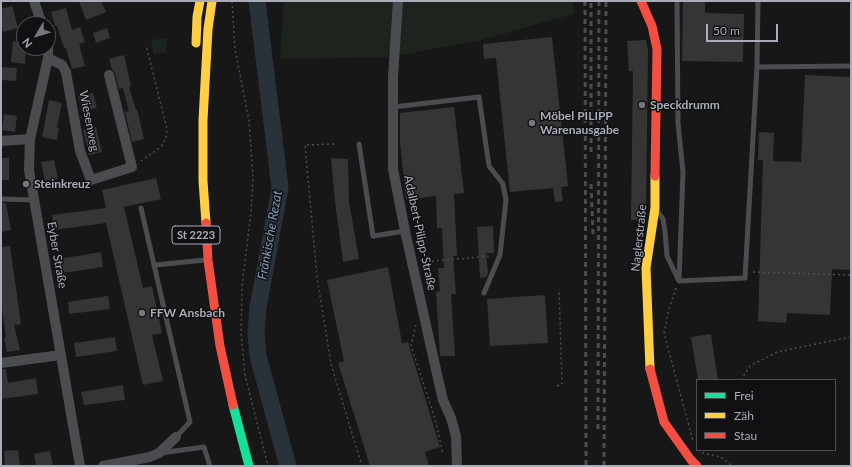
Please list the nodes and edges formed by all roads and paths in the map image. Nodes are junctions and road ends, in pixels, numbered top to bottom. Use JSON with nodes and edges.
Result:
{"nodes":[{"id":1,"x":34,"y":1,"type":"edge"},
{"id":2,"x":200,"y":1,"type":"edge"},
{"id":3,"x":212,"y":1,"type":"edge"},
{"id":4,"x":232,"y":1,"type":"edge"},
{"id":5,"x":398,"y":1,"type":"edge"},
{"id":6,"x":641,"y":1,"type":"edge"},
{"id":7,"x":677,"y":1,"type":"edge"},
{"id":8,"x":758,"y":1,"type":"edge"},
{"id":9,"x":39,"y":16,"type":"edge"},
{"id":10,"x":146,"y":45,"type":"dead end"},
{"id":11,"x":196,"y":49,"type":"dead end"},
{"id":12,"x":48,"y":58,"type":"joint"},
{"id":13,"x":851,"y":66,"type":"edge"},
{"id":14,"x":758,"y":67,"type":"junction"},
{"id":15,"x":109,"y":75,"type":"dead end"},
{"id":16,"x":393,"y":108,"type":"junction"},
{"id":17,"x":30,"y":139,"type":"junction"},
{"id":18,"x":1,"y":141,"type":"edge"},
{"id":19,"x":334,"y":144,"type":"dead end"},
{"id":20,"x":359,"y":144,"type":"dead end"},
{"id":21,"x":132,"y":167,"type":"junction"},
{"id":22,"x":1,"y":199,"type":"edge"},
{"id":23,"x":34,"y":200,"type":"junction"},
{"id":24,"x":141,"y":208,"type":"dead end"},
{"id":25,"x":655,"y":208,"type":"junction"},
{"id":26,"x":405,"y":231,"type":"junction"},
{"id":27,"x":500,"y":256,"type":"junction"},
{"id":28,"x":208,"y":260,"type":"junction"},
{"id":29,"x":412,"y":263,"type":"junction"},
{"id":30,"x":155,"y":265,"type":"junction"},
{"id":31,"x":745,"y":272,"type":"junction"},
{"id":32,"x":851,"y":275,"type":"edge"},
{"id":33,"x":679,"y":281,"type":"junction"},
{"id":34,"x":559,"y":289,"type":"dead end"},
{"id":35,"x":484,"y":293,"type":"dead end"},
{"id":36,"x":417,"y":322,"type":"dead end"},
{"id":37,"x":851,"y":337,"type":"edge"},
{"id":38,"x":61,"y":355,"type":"junction"},
{"id":39,"x":1,"y":363,"type":"edge"},
{"id":40,"x":742,"y":379,"type":"edge"},
{"id":41,"x":557,"y":386,"type":"dead end"},
{"id":42,"x":176,"y":437,"type":"joint"},
{"id":43,"x":694,"y":444,"type":"dead end"},
{"id":44,"x":159,"y":453,"type":"junction"},
{"id":45,"x":702,"y":453,"type":"dead end"},
{"id":46,"x":443,"y":454,"type":"dead end"},
{"id":47,"x":80,"y":466,"type":"edge"},
{"id":48,"x":103,"y":466,"type":"edge"},
{"id":49,"x":210,"y":466,"type":"edge"},
{"id":50,"x":249,"y":466,"type":"edge"},
{"id":51,"x":268,"y":466,"type":"edge"},
{"id":52,"x":362,"y":466,"type":"edge"},
{"id":53,"x":457,"y":466,"type":"edge"},
{"id":54,"x":697,"y":466,"type":"edge"},
{"id":55,"x":732,"y":466,"type":"edge"}],
"edges":[{"from":1,"to":9,"type":"street"},
{"from":2,"to":11,"type":"main road"},
{"from":3,"to":28,"type":"main road","number":"St 2223"},
{"from":4,"to":51,"type":"path"},
{"from":5,"to":16,"type":"street","name":"Adalbert-Pilipp-Straße"},
{"from":6,"to":25,"type":"main road","name":"Naglerstraße"},
{"from":7,"to":33,"type":"lane"},
{"from":8,"to":14,"type":"lane"},
{"from":10,"to":21,"type":"path"},
{"from":12,"to":17,"type":"street","name":"Eyber Straße"},
{"from":12,"to":21,"type":"street","name":"Wiesenweg"},
{"from":13,"to":14,"type":"lane"},
{"from":14,"to":31,"type":"lane"},
{"from":15,"to":21,"type":"street"},
{"from":16,"to":26,"type":"street","name":"Adalbert-Pilipp-Straße"},
{"from":16,"to":27,"type":"lane"},
{"from":17,"to":18,"type":"street"},
{"from":17,"to":23,"type":"street","name":"Eyber Straße"},
{"from":19,"to":52,"type":"path"},
{"from":20,"to":26,"type":"lane"},
{"from":22,"to":23,"type":"lane"},
{"from":23,"to":38,"type":"street","name":"Eyber Straße"},
{"from":24,"to":30,"type":"lane"},
{"from":25,"to":33,"type":"lane"},
{"from":25,"to":54,"type":"main road","name":"Naglerstraße"},
{"from":26,"to":29,"type":"street","name":"Adalbert-Pilipp-Straße"},
{"from":27,"to":29,"type":"path"},
{"from":27,"to":35,"type":"lane"},
{"from":28,"to":30,"type":"lane"},
{"from":28,"to":50,"type":"main road","number":"St 2223"},
{"from":29,"to":53,"type":"street","name":"Adalbert-Pilipp-Straße"},
{"from":30,"to":42,"type":"lane"},
{"from":31,"to":32,"type":"path"},
{"from":31,"to":33,"type":"lane"},
{"from":33,"to":43,"type":"path"},
{"from":34,"to":41,"type":"path"},
{"from":36,"to":46,"type":"path"},
{"from":37,"to":40,"type":"path"},
{"from":38,"to":39,"type":"street"},
{"from":38,"to":47,"type":"street","name":"Eyber Straße"},
{"from":42,"to":44,"type":"street"},
{"from":44,"to":48,"type":"street"},
{"from":44,"to":49,"type":"lane"},
{"from":45,"to":55,"type":"path"}]}
